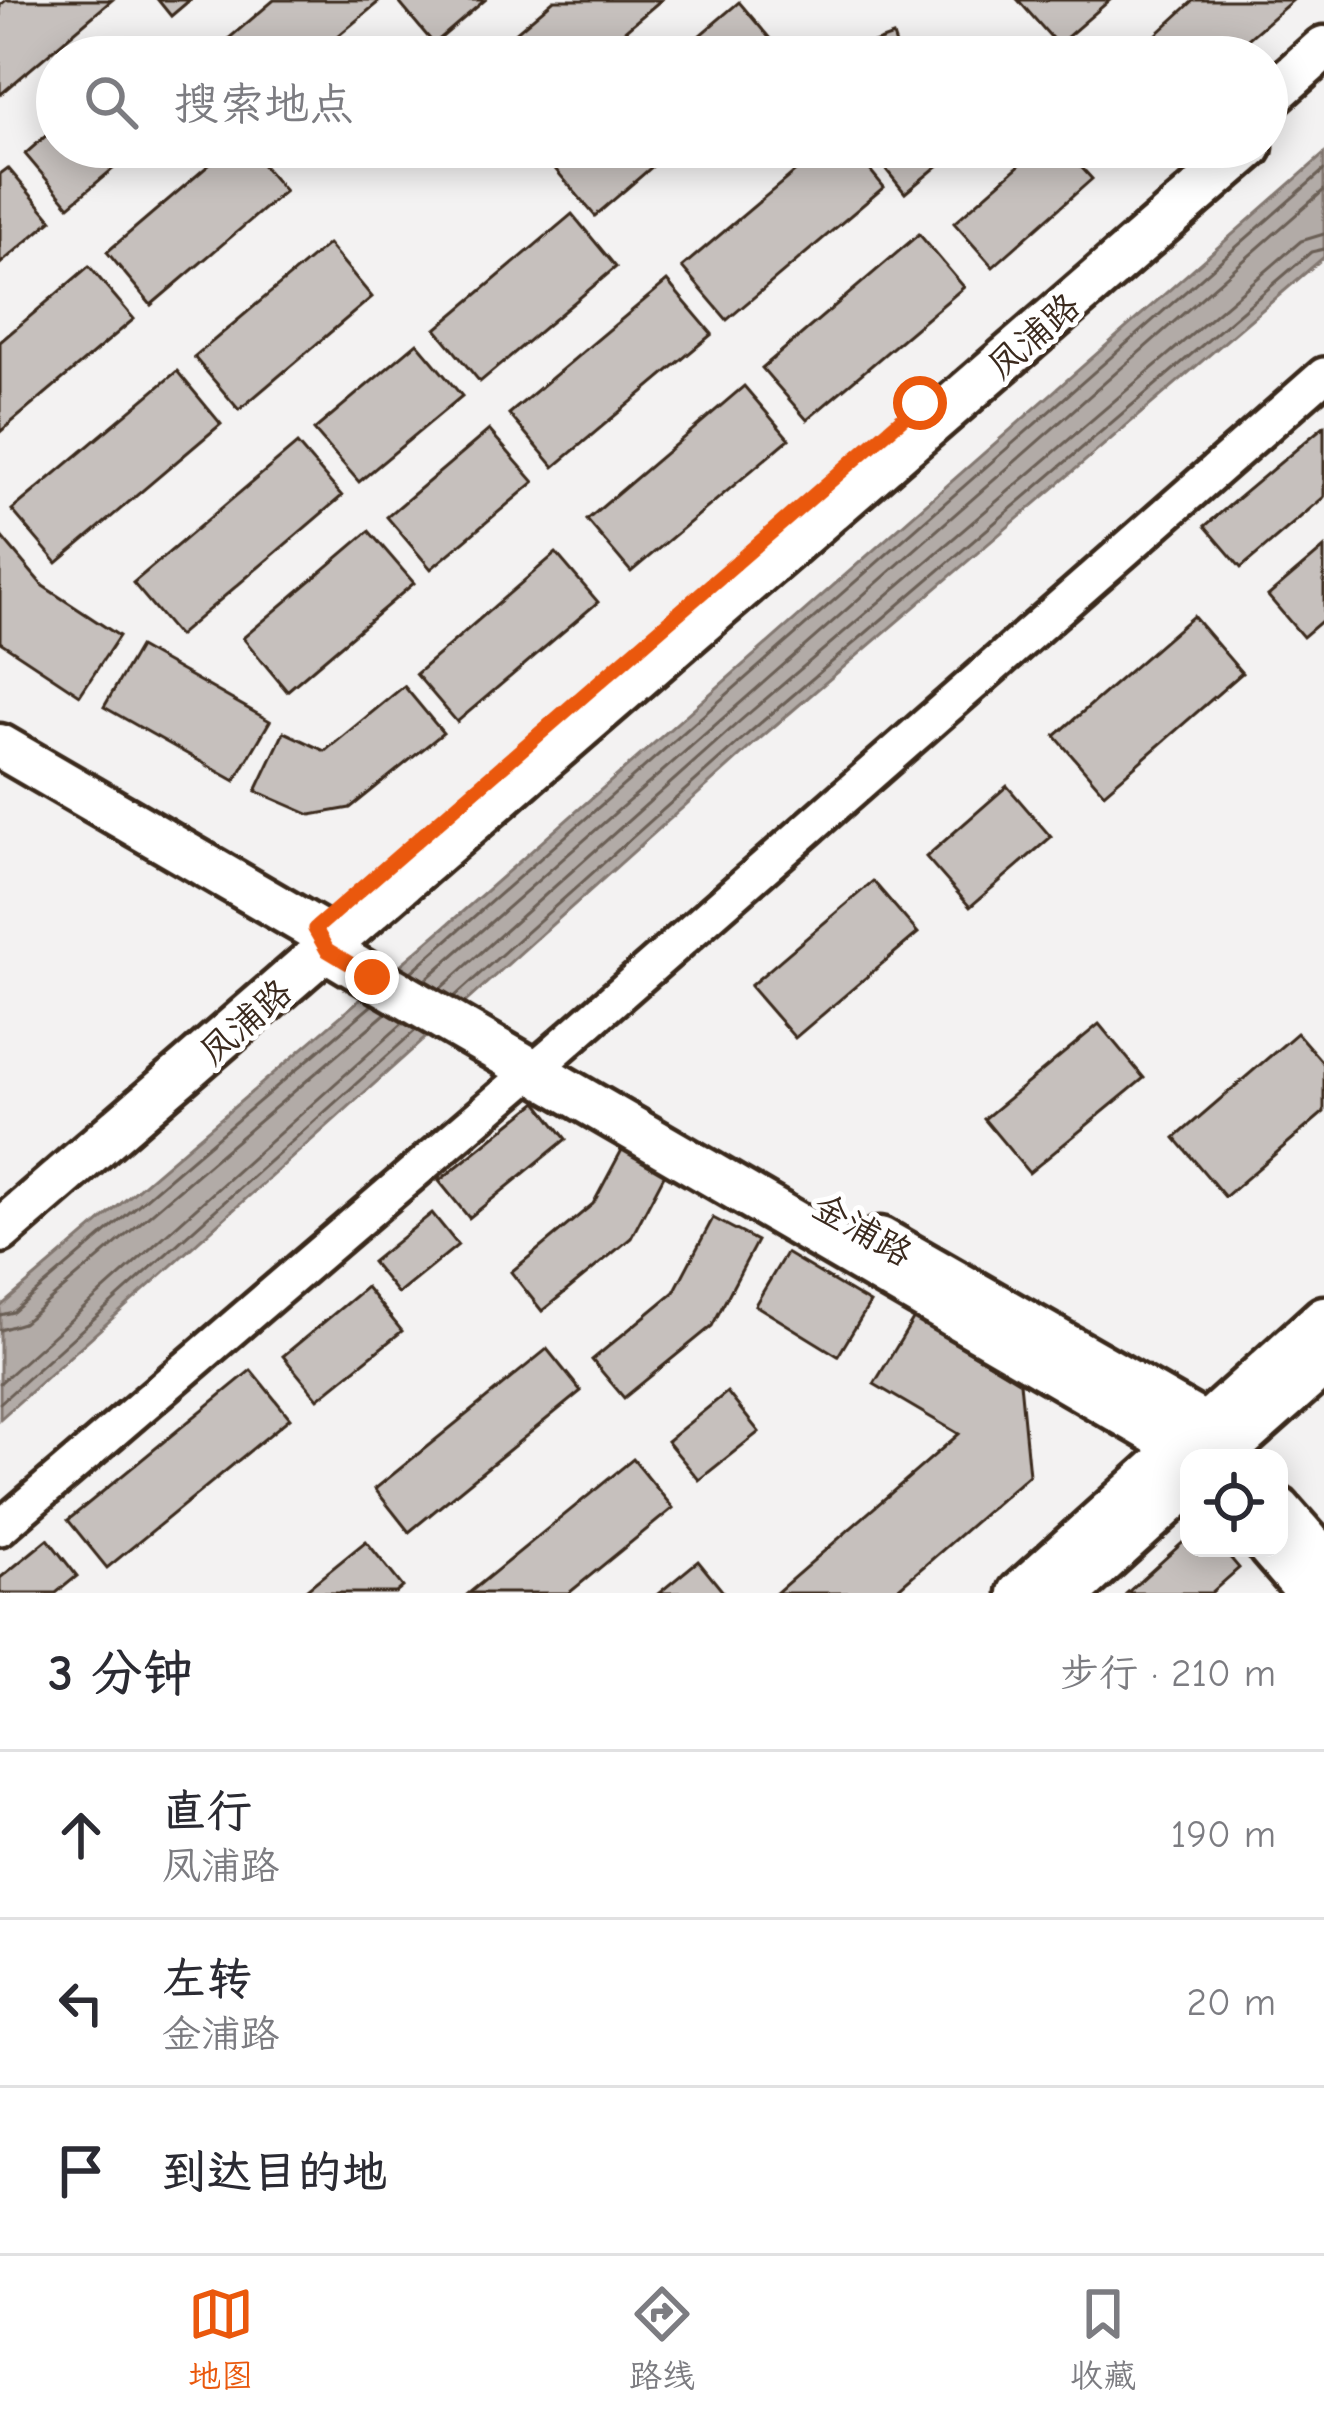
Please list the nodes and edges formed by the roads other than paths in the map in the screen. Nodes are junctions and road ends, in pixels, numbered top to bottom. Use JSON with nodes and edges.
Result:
{"nodes":[{"id":1,"x":1324,"y":49,"type":"edge"},
{"id":2,"x":1288,"y":80,"type":"edge"},
{"id":3,"x":1324,"y":82,"type":"edge"},
{"id":4,"x":1288,"y":114,"type":"edge"},
{"id":5,"x":1189,"y":168,"type":"edge"},
{"id":6,"x":1226,"y":168,"type":"edge"},
{"id":7,"x":1324,"y":375,"type":"edge"},
{"id":8,"x":0,"y":746,"type":"edge"},
{"id":9,"x":330,"y":937,"type":"junction"},
{"id":10,"x":543,"y":1062,"type":"junction"},
{"id":11,"x":0,"y":1196,"type":"edge"},
{"id":12,"x":0,"y":1231,"type":"edge"},
{"id":13,"x":1324,"y":1318,"type":"edge"},
{"id":14,"x":1324,"y":1364,"type":"edge"},
{"id":15,"x":1198,"y":1449,"type":"edge"},
{"id":16,"x":1210,"y":1449,"type":"edge"},
{"id":17,"x":1213,"y":1449,"type":"edge"},
{"id":18,"x":1180,"y":1473,"type":"edge"},
{"id":19,"x":1180,"y":1480,"type":"edge"},
{"id":20,"x":1288,"y":1519,"type":"edge"},
{"id":21,"x":0,"y":1528,"type":"edge"},
{"id":22,"x":1278,"y":1557,"type":"edge"},
{"id":23,"x":1324,"y":1560,"type":"edge"},
{"id":24,"x":1020,"y":1593,"type":"edge"},
{"id":25,"x":1069,"y":1593,"type":"edge"},
{"id":26,"x":1309,"y":1593,"type":"edge"}],
"edges":[{"from":1,"to":2,"type":"street"},
{"from":3,"to":4,"type":"street"},
{"from":5,"to":9,"type":"street","name":"凤浦路"},
{"from":6,"to":9,"type":"street","name":"凤浦路"},
{"from":7,"to":10,"type":"street"},
{"from":8,"to":9,"type":"street"},
{"from":9,"to":10,"type":"street","name":"金浦路"},
{"from":9,"to":11,"type":"street","name":"凤浦路"},
{"from":9,"to":12,"type":"street","name":"凤浦路"},
{"from":10,"to":15,"type":"street","name":"金浦路"},
{"from":10,"to":21,"type":"street"},
{"from":13,"to":16,"type":"street"},
{"from":14,"to":17,"type":"street"},
{"from":18,"to":24,"type":"street"},
{"from":19,"to":25,"type":"street"},
{"from":20,"to":23,"type":"street"},
{"from":22,"to":26,"type":"street"}]}
